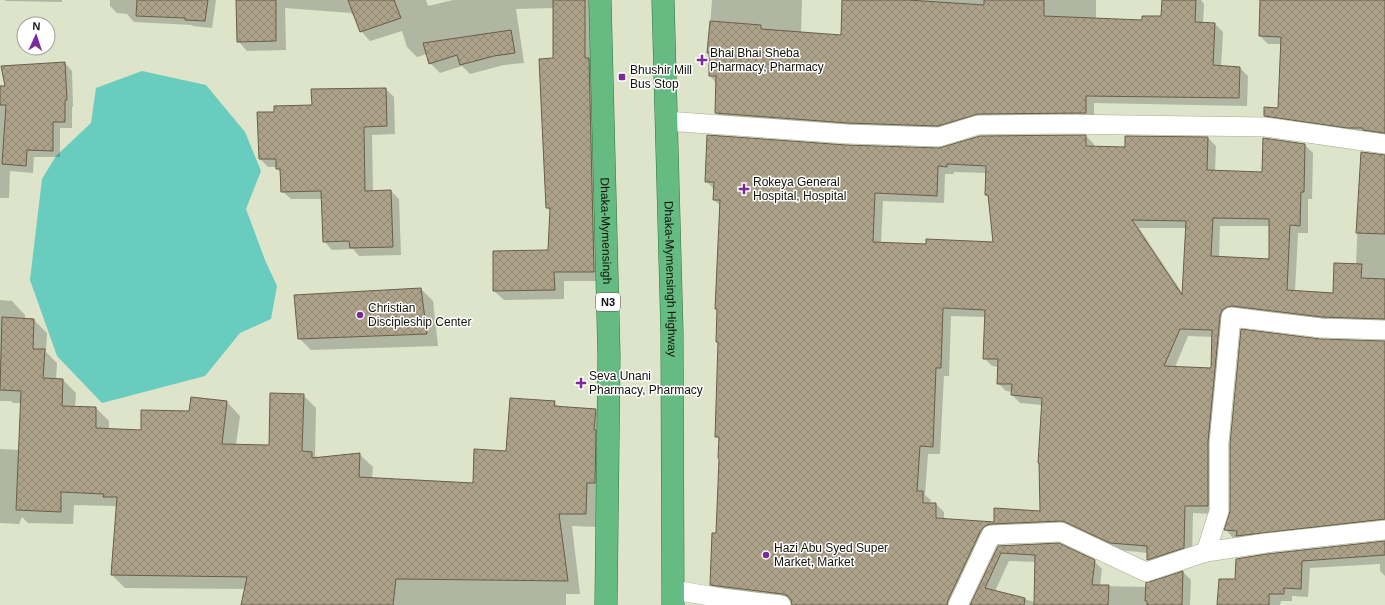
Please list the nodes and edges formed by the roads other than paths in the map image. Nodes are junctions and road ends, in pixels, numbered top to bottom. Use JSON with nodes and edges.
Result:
{"nodes":[{"id":1,"x":600,"y":0,"type":"edge"},
{"id":2,"x":663,"y":0,"type":"edge"},
{"id":3,"x":666,"y":121,"type":"junction"},
{"id":4,"x":1385,"y":144,"type":"edge"},
{"id":5,"x":1385,"y":330,"type":"edge"},
{"id":6,"x":1385,"y":530,"type":"edge"},
{"id":7,"x":1206,"y":552,"type":"junction"},
{"id":8,"x":673,"y":598,"type":"edge"},
{"id":9,"x":606,"y":605,"type":"edge"},
{"id":10,"x":781,"y":605,"type":"edge"},
{"id":11,"x":958,"y":605,"type":"edge"}],
"edges":[{"from":1,"to":9,"type":"highway","name":"Dhaka-Mymensingh","number":"N3"},
{"from":2,"to":3,"type":"highway","name":"Dhaka-Mymensingh Highway"},
{"from":3,"to":4,"type":"street"},
{"from":3,"to":8,"type":"highway","name":"Dhaka-Mymensingh Highway"},
{"from":5,"to":7,"type":"street"},
{"from":6,"to":7,"type":"street"},
{"from":7,"to":11,"type":"street"},
{"from":8,"to":10,"type":"street"}]}
